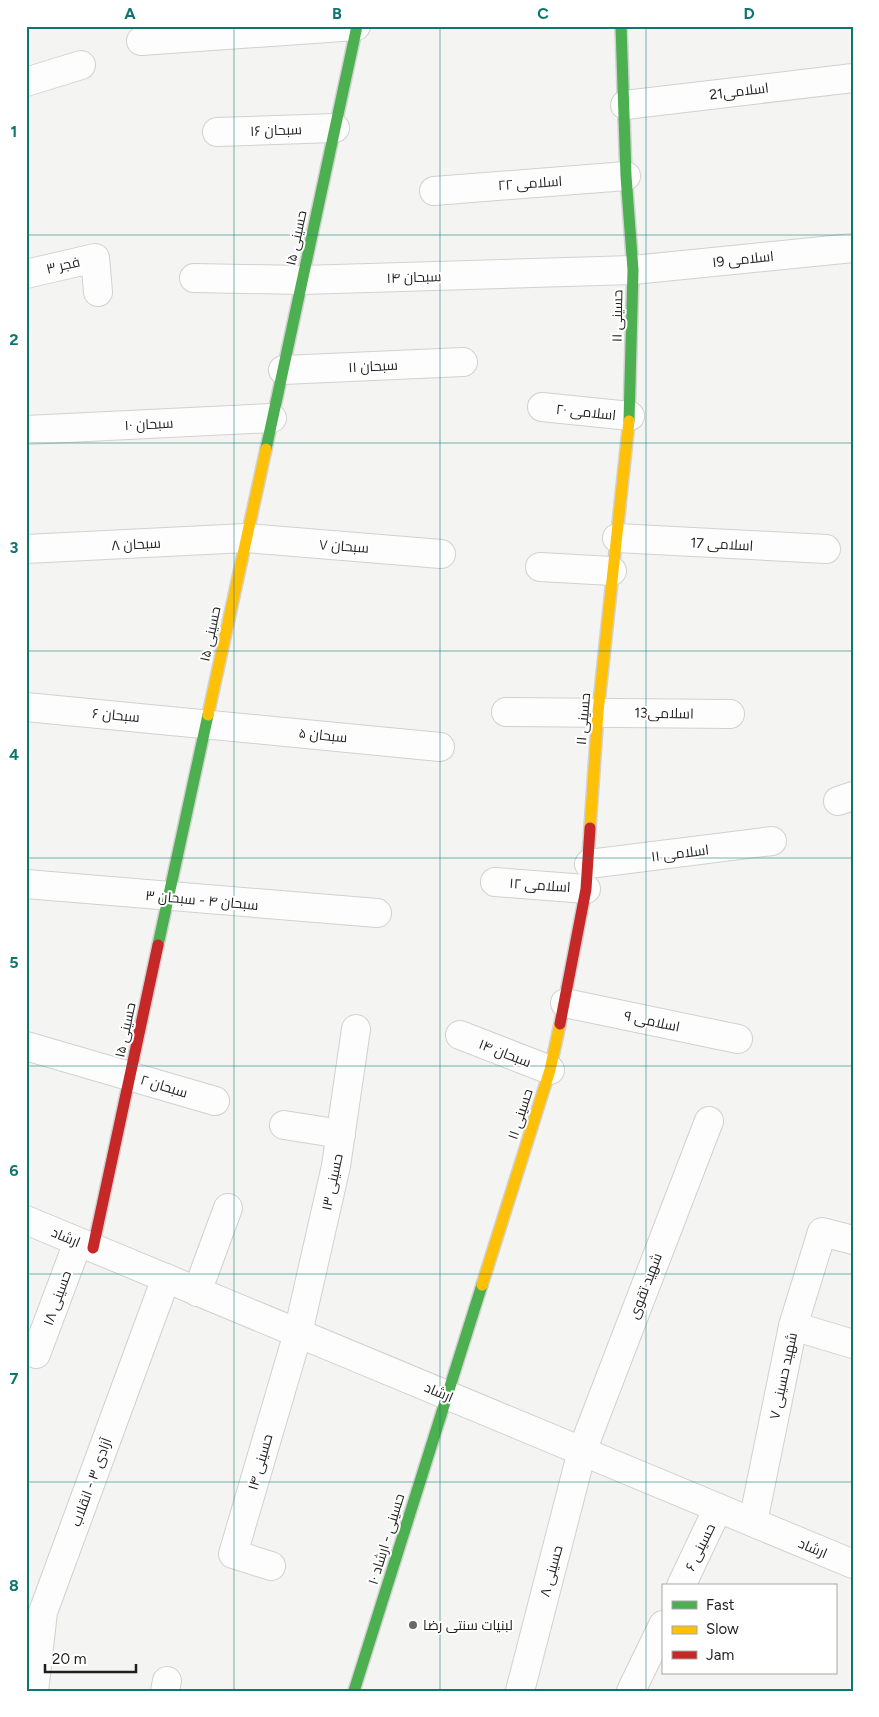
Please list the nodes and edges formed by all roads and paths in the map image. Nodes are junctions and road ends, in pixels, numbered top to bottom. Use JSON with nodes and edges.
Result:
{"nodes":[{"id":1,"x":356,"y":26,"type":"edge"},
{"id":2,"x":622,"y":26,"type":"edge"},
{"id":3,"x":141,"y":41,"type":"dead end"},
{"id":4,"x":81,"y":65,"type":"dead end"},
{"id":5,"x":853,"y":78,"type":"edge"},
{"id":6,"x":26,"y":82,"type":"edge"},
{"id":7,"x":625,"y":105,"type":"junction"},
{"id":8,"x":335,"y":128,"type":"junction"},
{"id":9,"x":217,"y":132,"type":"dead end"},
{"id":10,"x":626,"y":176,"type":"junction"},
{"id":11,"x":434,"y":190,"type":"dead end"},
{"id":12,"x":853,"y":248,"type":"edge"},
{"id":13,"x":634,"y":270,"type":"junction"},
{"id":14,"x":26,"y":274,"type":"edge"},
{"id":15,"x":194,"y":278,"type":"dead end"},
{"id":16,"x":302,"y":280,"type":"junction"},
{"id":17,"x":98,"y":292,"type":"dead end"},
{"id":18,"x":463,"y":362,"type":"dead end"},
{"id":19,"x":283,"y":370,"type":"junction"},
{"id":20,"x":542,"y":407,"type":"dead end"},
{"id":21,"x":630,"y":416,"type":"junction"},
{"id":22,"x":272,"y":418,"type":"junction"},
{"id":23,"x":26,"y":430,"type":"edge"},
{"id":24,"x":246,"y":538,"type":"junction"},
{"id":25,"x":618,"y":538,"type":"junction"},
{"id":26,"x":26,"y":549,"type":"edge"},
{"id":27,"x":826,"y":549,"type":"dead end"},
{"id":28,"x":441,"y":554,"type":"dead end"},
{"id":29,"x":540,"y":567,"type":"dead end"},
{"id":30,"x":612,"y":572,"type":"junction"},
{"id":31,"x":26,"y":707,"type":"edge"},
{"id":32,"x":506,"y":712,"type":"dead end"},
{"id":33,"x":598,"y":712,"type":"junction"},
{"id":34,"x":730,"y":714,"type":"dead end"},
{"id":35,"x":206,"y":724,"type":"junction"},
{"id":36,"x":440,"y":747,"type":"dead end"},
{"id":37,"x":772,"y":841,"type":"dead end"},
{"id":38,"x":587,"y":876,"type":"junction"},
{"id":39,"x":495,"y":882,"type":"dead end"},
{"id":40,"x":26,"y":884,"type":"edge"},
{"id":41,"x":169,"y":898,"type":"junction"},
{"id":42,"x":377,"y":913,"type":"dead end"},
{"id":43,"x":565,"y":1003,"type":"junction"},
{"id":44,"x":356,"y":1029,"type":"dead end"},
{"id":45,"x":460,"y":1035,"type":"dead end"},
{"id":46,"x":738,"y":1039,"type":"dead end"},
{"id":47,"x":26,"y":1046,"type":"edge"},
{"id":48,"x":550,"y":1070,"type":"junction"},
{"id":49,"x":130,"y":1076,"type":"junction"},
{"id":50,"x":215,"y":1102,"type":"dead end"},
{"id":51,"x":709,"y":1121,"type":"dead end"},
{"id":52,"x":284,"y":1125,"type":"dead end"},
{"id":53,"x":341,"y":1134,"type":"junction"},
{"id":54,"x":228,"y":1208,"type":"dead end"},
{"id":55,"x":26,"y":1220,"type":"edge"},
{"id":56,"x":853,"y":1240,"type":"edge"},
{"id":57,"x":86,"y":1245,"type":"junction"},
{"id":58,"x":166,"y":1278,"type":"junction"},
{"id":59,"x":197,"y":1292,"type":"junction"},
{"id":60,"x":793,"y":1326,"type":"junction"},
{"id":61,"x":298,"y":1333,"type":"junction"},
{"id":62,"x":853,"y":1344,"type":"edge"},
{"id":63,"x":36,"y":1354,"type":"dead end"},
{"id":64,"x":446,"y":1395,"type":"junction"},
{"id":65,"x":582,"y":1451,"type":"junction"},
{"id":66,"x":718,"y":1508,"type":"junction"},
{"id":67,"x":753,"y":1522,"type":"junction"},
{"id":68,"x":853,"y":1564,"type":"edge"},
{"id":69,"x":271,"y":1566,"type":"dead end"},
{"id":70,"x":682,"y":1584,"type":"edge"},
{"id":71,"x":35,"y":1610,"type":"edge"},
{"id":72,"x":662,"y":1627,"type":"edge"},
{"id":73,"x":34,"y":1691,"type":"edge"},
{"id":74,"x":354,"y":1691,"type":"edge"},
{"id":75,"x":520,"y":1691,"type":"edge"},
{"id":76,"x":631,"y":1691,"type":"edge"}],
"edges":[{"from":1,"to":3,"type":"street"},
{"from":1,"to":8,"type":"street","name":"حسینی ۱۵"},
{"from":2,"to":7,"type":"street","name":"حسینی ۱۱"},
{"from":4,"to":6,"type":"street"},
{"from":5,"to":7,"type":"street","name":"اسلامی21"},
{"from":7,"to":10,"type":"street","name":"حسینی ۱۱"},
{"from":8,"to":9,"type":"street","name":"سبحان ۱۶"},
{"from":8,"to":16,"type":"street","name":"حسینی ۱۵"},
{"from":10,"to":11,"type":"street","name":"اسلامی ۲۲"},
{"from":10,"to":13,"type":"street","name":"حسینی ۱۱"},
{"from":12,"to":13,"type":"street","name":"اسلامی ۱9"},
{"from":13,"to":16,"type":"street","name":"سبحان ۱۴"},
{"from":13,"to":21,"type":"street","name":"حسینی ۱۱"},
{"from":14,"to":17,"type":"street","name":"فجر ۳"},
{"from":15,"to":16,"type":"street","name":"سبحان ۱۴"},
{"from":16,"to":19,"type":"street","name":"حسینی ۱۵"},
{"from":18,"to":19,"type":"street","name":"سبحان ۱۱"},
{"from":19,"to":22,"type":"street","name":"حسینی ۱۵"},
{"from":20,"to":21,"type":"street","name":"اسلامی ۲۰"},
{"from":21,"to":25,"type":"street","name":"حسینی ۱۱"},
{"from":22,"to":23,"type":"street","name":"سبحان ۱۰"},
{"from":22,"to":24,"type":"street","name":"حسینی ۱۵"},
{"from":24,"to":26,"type":"street","name":"سبحان ۸"},
{"from":24,"to":28,"type":"street","name":"سبحان ۷"},
{"from":24,"to":35,"type":"street","name":"حسینی ۱۵"},
{"from":25,"to":27,"type":"street","name":"اسلامی 17"},
{"from":25,"to":30,"type":"street","name":"حسینی ۱۱"},
{"from":29,"to":30,"type":"street"},
{"from":30,"to":33,"type":"street","name":"حسینی ۱۱"},
{"from":31,"to":35,"type":"street","name":"سبحان ۶"},
{"from":32,"to":33,"type":"street","name":"اسلامی13"},
{"from":33,"to":34,"type":"street","name":"اسلامی13"},
{"from":33,"to":38,"type":"street","name":"حسینی ۱۱"},
{"from":35,"to":36,"type":"street","name":"سبحان ۵"},
{"from":35,"to":41,"type":"street","name":"حسینی ۱۵"},
{"from":37,"to":38,"type":"street","name":"اسلامی ۱۱"},
{"from":38,"to":39,"type":"street","name":"اسلامی ۱۲"},
{"from":38,"to":43,"type":"street","name":"حسینی ۱۱"},
{"from":40,"to":41,"type":"street","name":"سبحان ۴ - سبحان ۳"},
{"from":41,"to":42,"type":"street","name":"سبحان ۴ - سبحان ۳"},
{"from":41,"to":49,"type":"street","name":"حسینی ۱۵"},
{"from":43,"to":46,"type":"street","name":"اسلامی ۹"},
{"from":43,"to":48,"type":"street","name":"حسینی ۱۱"},
{"from":44,"to":53,"type":"street","name":"حسینی ۱۳"},
{"from":45,"to":48,"type":"street","name":"سبحان ۱۴"},
{"from":47,"to":49,"type":"street","name":"سبحان ۲"},
{"from":48,"to":64,"type":"street","name":"حسینی ۱۱"},
{"from":49,"to":50,"type":"street","name":"سبحان ۲"},
{"from":49,"to":57,"type":"street","name":"حسینی ۱۵"},
{"from":51,"to":65,"type":"street","name":"شهید تقوی"},
{"from":52,"to":53,"type":"street"},
{"from":53,"to":61,"type":"street","name":"حسینی ۱۳"},
{"from":54,"to":59,"type":"street"},
{"from":55,"to":57,"type":"street","name":"ارشاد"},
{"from":56,"to":60,"type":"street","name":"شهید حسینی ۷"},
{"from":57,"to":58,"type":"street","name":"ارشاد"},
{"from":57,"to":63,"type":"street","name":"حسینی ۱۸"},
{"from":58,"to":59,"type":"street","name":"ارشاد"},
{"from":58,"to":71,"type":"street","name":"آزادی ۳ - انقلاب"},
{"from":59,"to":61,"type":"street","name":"ارشاد"},
{"from":60,"to":62,"type":"street"},
{"from":60,"to":67,"type":"street","name":"شهید حسینی ۷"},
{"from":61,"to":64,"type":"street","name":"ارشاد"},
{"from":61,"to":69,"type":"street","name":"حسینی ۱۴"},
{"from":64,"to":65,"type":"street","name":"ارشاد"},
{"from":64,"to":74,"type":"street","name":"حسینی - ارشاد ۱۰"},
{"from":65,"to":66,"type":"street","name":"ارشاد"},
{"from":65,"to":75,"type":"street","name":"حسینی ۸"},
{"from":66,"to":67,"type":"street","name":"ارشاد"},
{"from":66,"to":70,"type":"street","name":"حسینی ۶"},
{"from":67,"to":68,"type":"street","name":"ارشاد"},
{"from":71,"to":73,"type":"street","name":"آزادی ۳ - انقلاب"},
{"from":72,"to":76,"type":"street"}]}
